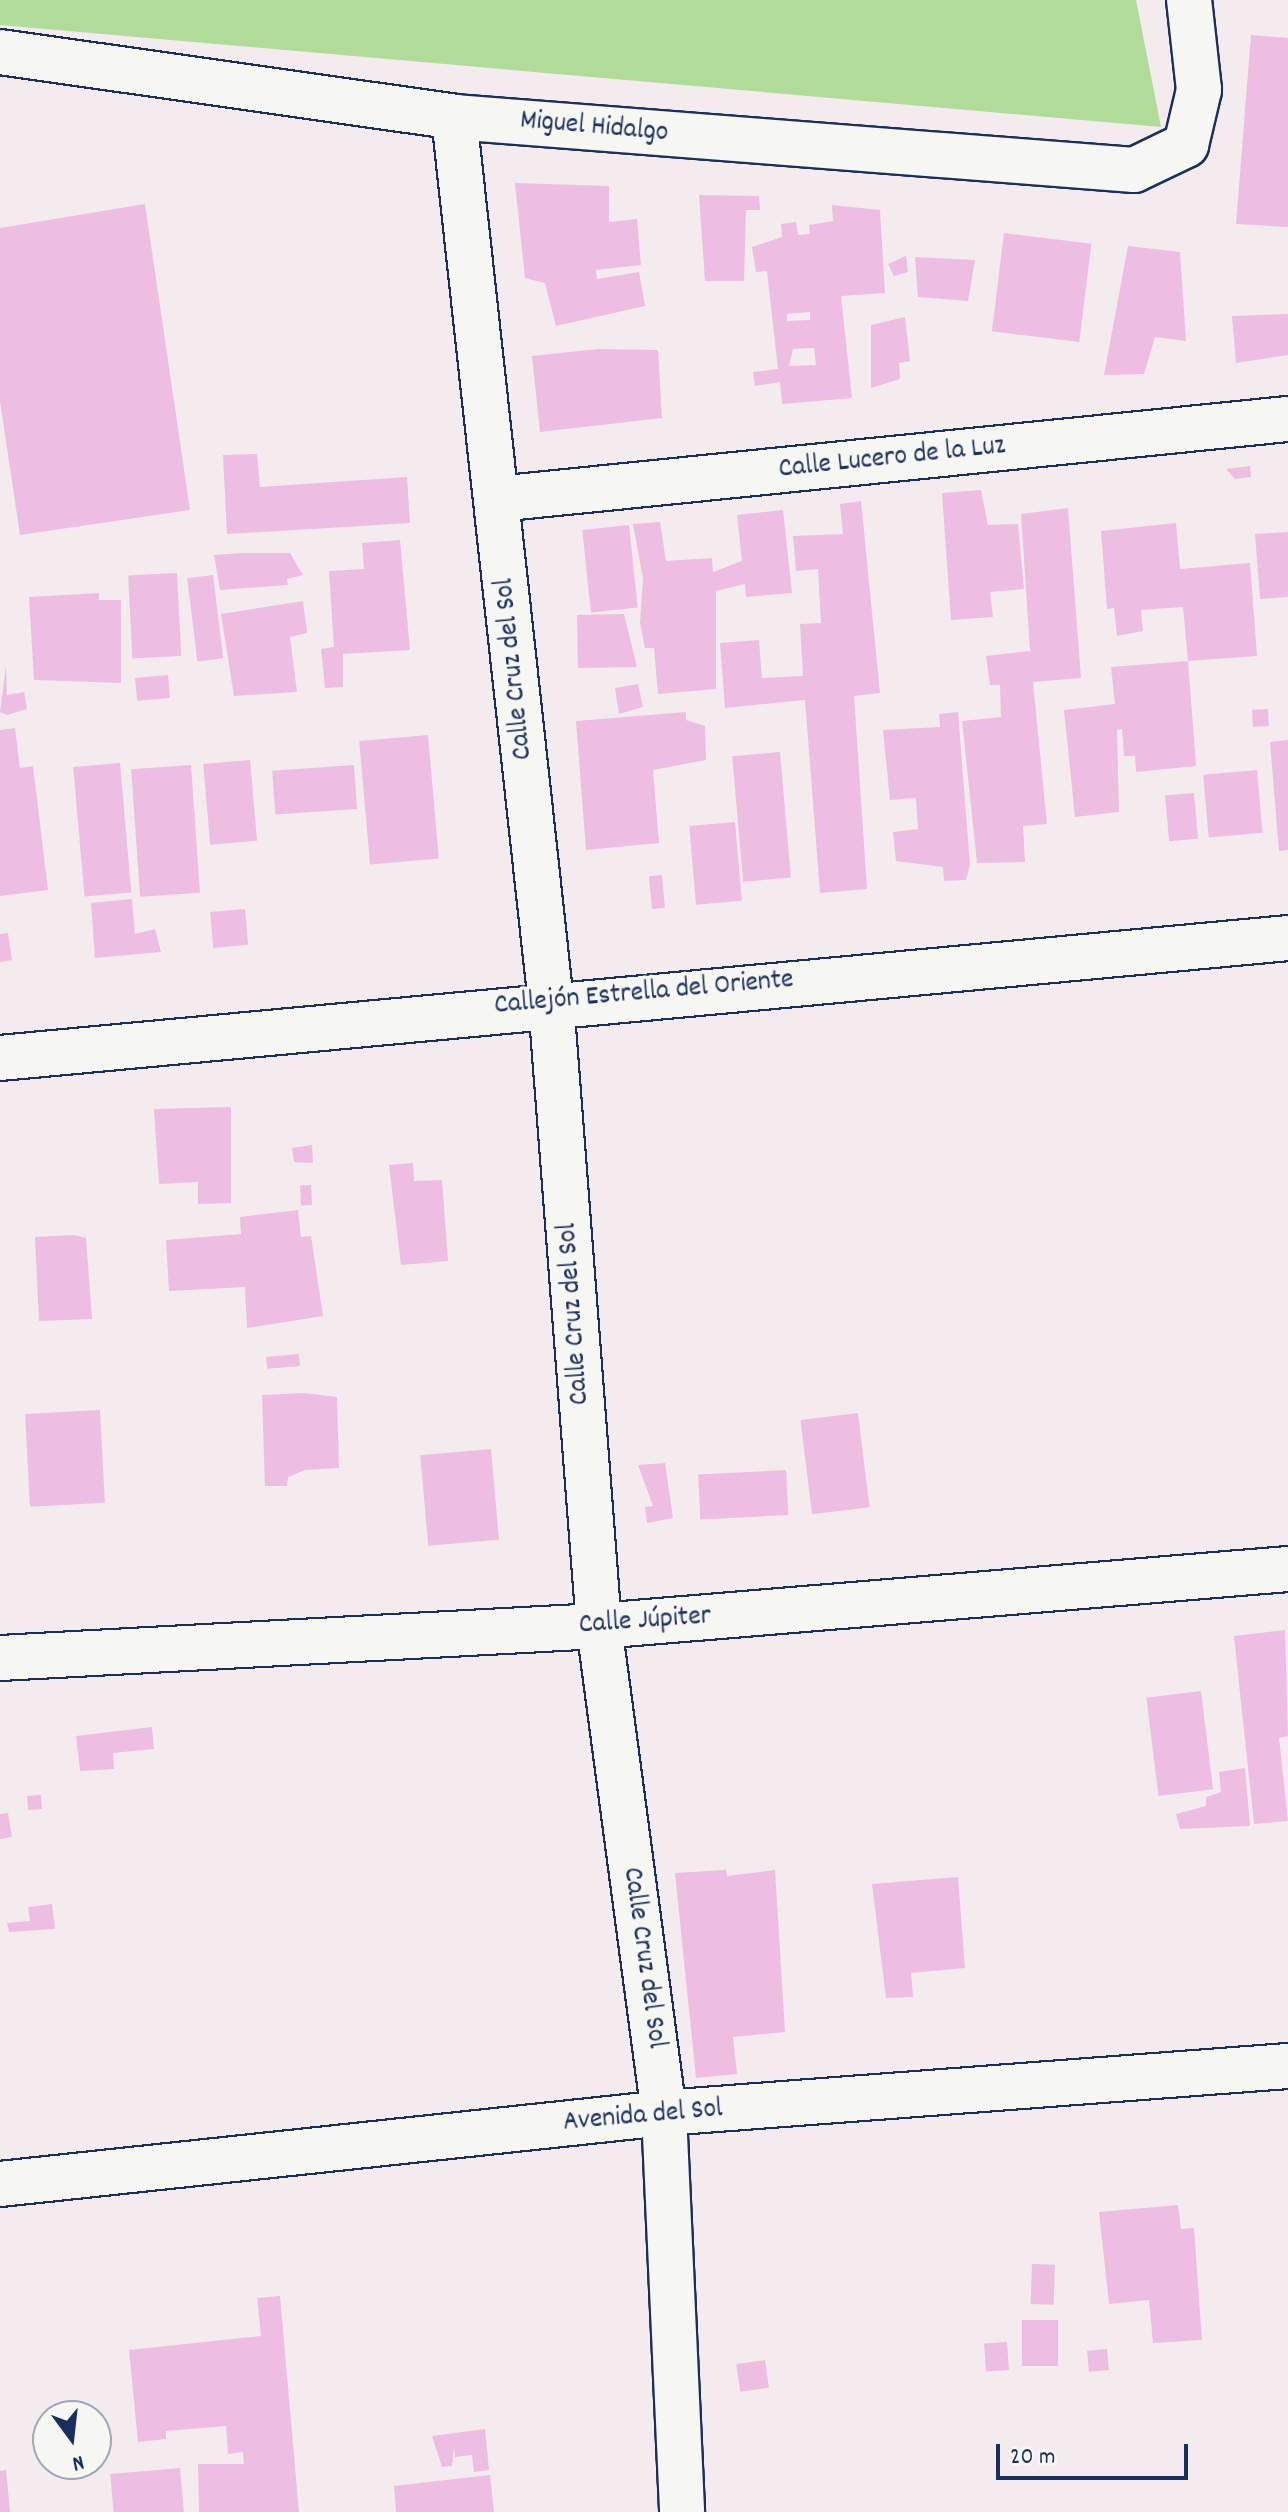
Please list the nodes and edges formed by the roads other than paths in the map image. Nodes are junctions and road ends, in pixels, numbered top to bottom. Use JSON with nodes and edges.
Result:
{"nodes":[{"id":1,"x":1189,"y":0,"type":"edge"},
{"id":2,"x":0,"y":52,"type":"edge"},
{"id":3,"x":454,"y":117,"type":"junction"},
{"id":4,"x":1288,"y":419,"type":"edge"},
{"id":5,"x":497,"y":499,"type":"junction"},
{"id":6,"x":1288,"y":938,"type":"edge"},
{"id":7,"x":551,"y":1002,"type":"junction"},
{"id":8,"x":0,"y":1058,"type":"edge"},
{"id":9,"x":1288,"y":1569,"type":"edge"},
{"id":10,"x":599,"y":1626,"type":"junction"},
{"id":11,"x":0,"y":1658,"type":"edge"},
{"id":12,"x":1288,"y":2066,"type":"edge"},
{"id":13,"x":664,"y":2113,"type":"junction"},
{"id":14,"x":0,"y":2184,"type":"edge"},
{"id":15,"x":682,"y":2512,"type":"edge"}],
"edges":[{"from":1,"to":3,"type":"street","name":"Miguel Hidalgo"},
{"from":2,"to":3,"type":"street","name":"Miguel Hidalgo"},
{"from":3,"to":5,"type":"street","name":"Calle Cruz del Sol"},
{"from":4,"to":5,"type":"street","name":"Calle Lucero de la Luz"},
{"from":5,"to":7,"type":"street","name":"Calle Cruz del Sol"},
{"from":6,"to":7,"type":"street","name":"Callejón Estrella del Oriente"},
{"from":7,"to":8,"type":"street","name":"Callejón Estrella del Oriente"},
{"from":7,"to":10,"type":"street","name":"Calle Cruz del Sol"},
{"from":9,"to":10,"type":"street","name":"Calle Júpiter"},
{"from":10,"to":11,"type":"street","name":"Calle Júpiter"},
{"from":10,"to":13,"type":"street","name":"Calle Cruz del Sol"},
{"from":12,"to":13,"type":"street","name":"Avenida del Sol"},
{"from":13,"to":14,"type":"street","name":"Avenida del Sol"},
{"from":13,"to":15,"type":"street","name":"Calle Cruz del Sol"}]}
